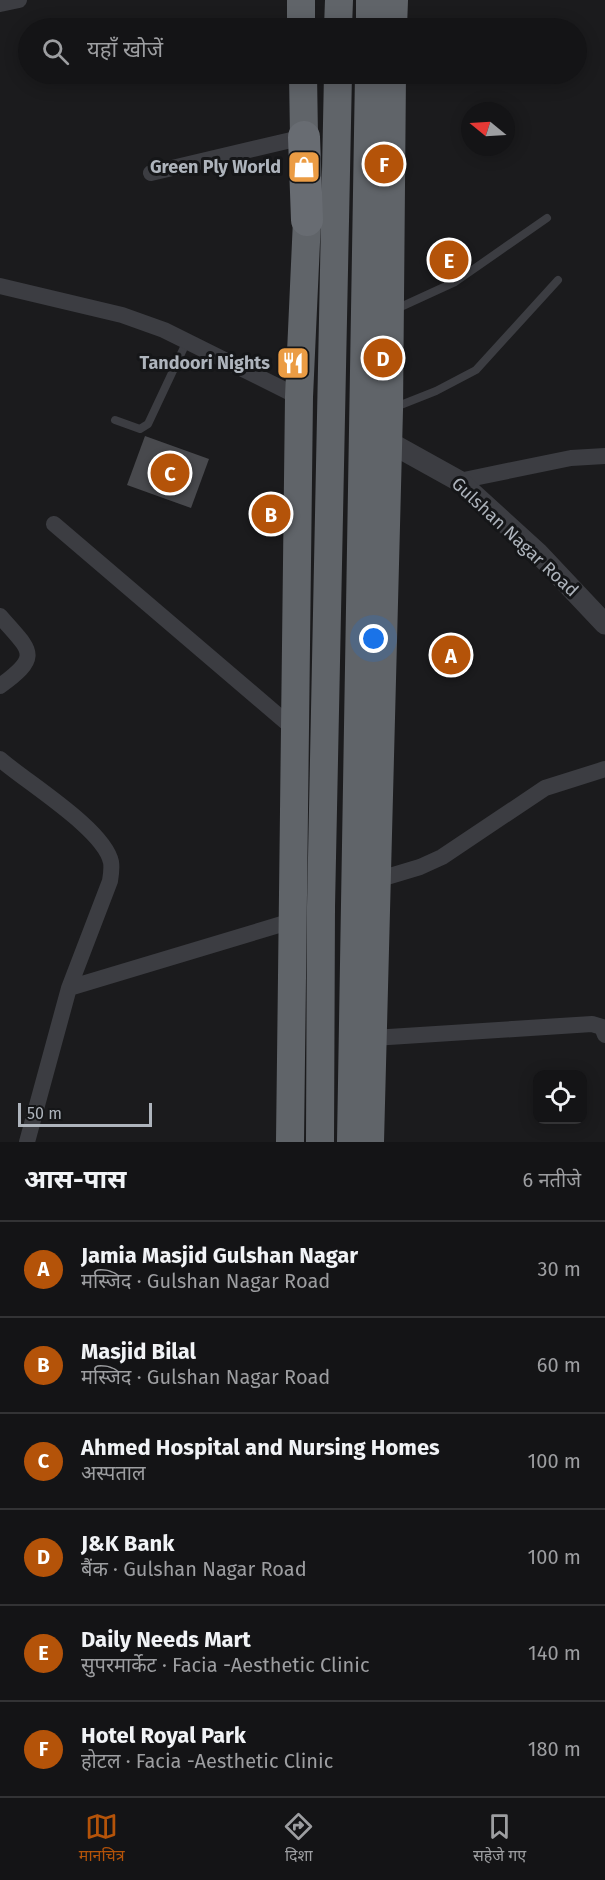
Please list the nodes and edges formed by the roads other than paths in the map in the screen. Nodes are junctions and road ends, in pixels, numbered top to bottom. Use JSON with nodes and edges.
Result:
{"nodes":[{"id":1,"x":19,"y":0,"type":"edge"},
{"id":2,"x":301,"y":0,"type":"edge"},
{"id":3,"x":339,"y":0,"type":"edge"},
{"id":4,"x":370,"y":0,"type":"edge"},
{"id":5,"x":394,"y":0,"type":"edge"},
{"id":6,"x":0,"y":4,"type":"edge"},
{"id":7,"x":302,"y":18,"type":"edge"},
{"id":8,"x":338,"y":18,"type":"edge"},
{"id":9,"x":370,"y":18,"type":"edge"},
{"id":10,"x":393,"y":18,"type":"edge"},
{"id":11,"x":303,"y":84,"type":"edge"},
{"id":12,"x":338,"y":84,"type":"edge"},
{"id":13,"x":369,"y":84,"type":"edge"},
{"id":14,"x":392,"y":84,"type":"edge"},
{"id":15,"x":304,"y":137,"type":"junction"},
{"id":16,"x":391,"y":152,"type":"junction"},
{"id":17,"x":151,"y":172,"type":"dead end"},
{"id":18,"x":547,"y":218,"type":"dead end"},
{"id":19,"x":307,"y":220,"type":"junction"},
{"id":20,"x":366,"y":250,"type":"junction"},
{"id":21,"x":558,"y":280,"type":"dead end"},
{"id":22,"x":0,"y":285,"type":"edge"},
{"id":23,"x":334,"y":295,"type":"junction"},
{"id":24,"x":388,"y":313,"type":"junction"},
{"id":25,"x":187,"y":340,"type":"junction"},
{"id":26,"x":299,"y":397,"type":"junction"},
{"id":27,"x":388,"y":410,"type":"junction"},
{"id":28,"x":115,"y":420,"type":"dead end"},
{"id":29,"x":387,"y":441,"type":"junction"},
{"id":30,"x":605,"y":456,"type":"edge"},
{"id":31,"x":459,"y":482,"type":"junction"},
{"id":32,"x":330,"y":499,"type":"junction"},
{"id":33,"x":297,"y":500,"type":"junction"},
{"id":34,"x":54,"y":524,"type":"dead end"},
{"id":35,"x":0,"y":616,"type":"edge"},
{"id":36,"x":605,"y":624,"type":"edge"},
{"id":37,"x":0,"y":686,"type":"edge"},
{"id":38,"x":294,"y":729,"type":"junction"},
{"id":39,"x":0,"y":759,"type":"edge"},
{"id":40,"x":605,"y":769,"type":"edge"},
{"id":41,"x":365,"y":883,"type":"junction"},
{"id":42,"x":292,"y":921,"type":"junction"},
{"id":43,"x":69,"y":988,"type":"junction"},
{"id":44,"x":605,"y":1035,"type":"edge"},
{"id":45,"x":373,"y":1038,"type":"junction"},
{"id":46,"x":27,"y":1142,"type":"edge"},
{"id":47,"x":290,"y":1142,"type":"edge"},
{"id":48,"x":320,"y":1142,"type":"edge"},
{"id":49,"x":351,"y":1142,"type":"edge"},
{"id":50,"x":370,"y":1142,"type":"edge"}],
"edges":[{"from":1,"to":6,"type":"street"},
{"from":2,"to":7,"type":"highway"},
{"from":3,"to":8,"type":"highway"},
{"from":4,"to":9,"type":"highway"},
{"from":5,"to":10,"type":"highway"},
{"from":11,"to":15,"type":"highway"},
{"from":12,"to":23,"type":"highway"},
{"from":13,"to":20,"type":"highway"},
{"from":14,"to":16,"type":"highway"},
{"from":15,"to":17,"type":"street"},
{"from":15,"to":19,"type":"highway"},
{"from":16,"to":20,"type":"highway"},
{"from":16,"to":24,"type":"highway"},
{"from":18,"to":24,"type":"lane"},
{"from":19,"to":23,"type":"highway"},
{"from":19,"to":26,"type":"highway"},
{"from":20,"to":41,"type":"highway"},
{"from":21,"to":27,"type":"lane"},
{"from":22,"to":25,"type":"street"},
{"from":23,"to":32,"type":"highway"},
{"from":24,"to":27,"type":"highway"},
{"from":25,"to":26,"type":"street"},
{"from":25,"to":28,"type":"lane"},
{"from":26,"to":33,"type":"highway"},
{"from":27,"to":29,"type":"highway"},
{"from":29,"to":31,"type":"street","name":"Gulshan Nagar Road"},
{"from":29,"to":41,"type":"highway"},
{"from":30,"to":31,"type":"street"},
{"from":31,"to":36,"type":"street","name":"Gulshan Nagar Road"},
{"from":32,"to":33,"type":"street"},
{"from":32,"to":48,"type":"highway"},
{"from":33,"to":38,"type":"highway"},
{"from":34,"to":38,"type":"street"},
{"from":35,"to":37,"type":"street"},
{"from":38,"to":42,"type":"highway"},
{"from":39,"to":43,"type":"street"},
{"from":40,"to":41,"type":"street"},
{"from":41,"to":45,"type":"highway"},
{"from":41,"to":49,"type":"highway"},
{"from":42,"to":43,"type":"street"},
{"from":42,"to":47,"type":"highway"},
{"from":43,"to":46,"type":"street"},
{"from":44,"to":45,"type":"street"},
{"from":45,"to":50,"type":"highway"}]}
